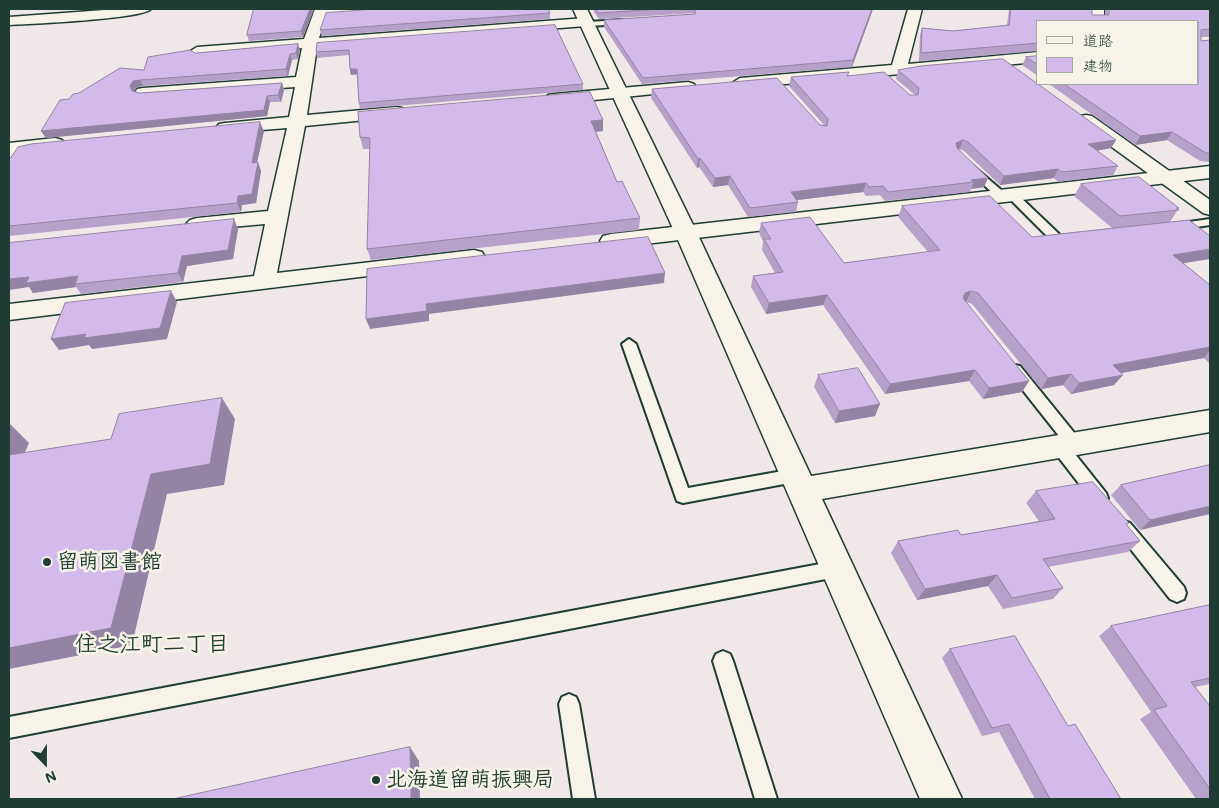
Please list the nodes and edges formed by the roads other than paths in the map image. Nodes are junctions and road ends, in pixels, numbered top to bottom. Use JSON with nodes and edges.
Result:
{"nodes":[{"id":1,"x":144,"y":9,"type":"edge"},
{"id":2,"x":377,"y":9,"type":"edge"},
{"id":3,"x":914,"y":9,"type":"edge"},
{"id":4,"x":321,"y":11,"type":"edge"},
{"id":5,"x":585,"y":19,"type":"edge"},
{"id":6,"x":634,"y":20,"type":"edge"},
{"id":7,"x":9,"y":21,"type":"edge"},
{"id":8,"x":310,"y":44,"type":"junction"},
{"id":9,"x":197,"y":52,"type":"edge"},
{"id":10,"x":1036,"y":57,"type":"edge"},
{"id":11,"x":1002,"y":60,"type":"junction"},
{"id":12,"x":888,"y":73,"type":"junction"},
{"id":13,"x":1025,"y":76,"type":"edge"},
{"id":14,"x":304,"y":81,"type":"junction"},
{"id":15,"x":728,"y":84,"type":"edge"},
{"id":16,"x":708,"y":86,"type":"edge"},
{"id":17,"x":143,"y":93,"type":"edge"},
{"id":18,"x":620,"y":93,"type":"junction"},
{"id":19,"x":542,"y":100,"type":"edge"},
{"id":20,"x":1072,"y":110,"type":"edge"},
{"id":21,"x":414,"y":111,"type":"edge"},
{"id":22,"x":297,"y":121,"type":"junction"},
{"id":23,"x":209,"y":129,"type":"edge"},
{"id":24,"x":71,"y":142,"type":"edge"},
{"id":25,"x":9,"y":153,"type":"edge"},
{"id":26,"x":966,"y":161,"type":"edge"},
{"id":27,"x":1210,"y":172,"type":"edge"},
{"id":28,"x":1166,"y":177,"type":"junction"},
{"id":29,"x":1006,"y":195,"type":"junction"},
{"id":30,"x":1210,"y":210,"type":"edge"},
{"id":31,"x":278,"y":216,"type":"junction"},
{"id":32,"x":1210,"y":222,"type":"edge"},
{"id":33,"x":172,"y":227,"type":"edge"},
{"id":34,"x":1163,"y":228,"type":"edge"},
{"id":35,"x":686,"y":233,"type":"junction"},
{"id":36,"x":1087,"y":237,"type":"edge"},
{"id":37,"x":588,"y":244,"type":"edge"},
{"id":38,"x":499,"y":254,"type":"edge"},
{"id":39,"x":264,"y":281,"type":"junction"},
{"id":40,"x":9,"y":312,"type":"edge"},
{"id":41,"x":629,"y":344,"type":"dead end"},
{"id":42,"x":1008,"y":361,"type":"edge"},
{"id":43,"x":1210,"y":421,"type":"edge"},
{"id":44,"x":1066,"y":445,"type":"junction"},
{"id":45,"x":797,"y":483,"type":"junction"},
{"id":46,"x":836,"y":569,"type":"junction"},
{"id":47,"x":1177,"y":593,"type":"dead end"},
{"id":48,"x":723,"y":661,"type":"dead end"},
{"id":49,"x":569,"y":704,"type":"dead end"},
{"id":50,"x":9,"y":728,"type":"edge"},
{"id":51,"x":584,"y":799,"type":"edge"},
{"id":52,"x":766,"y":799,"type":"edge"},
{"id":53,"x":941,"y":799,"type":"edge"}],
"edges":[{"from":1,"to":7,"type":"street"},
{"from":2,"to":4,"type":"street"},
{"from":3,"to":12,"type":"street"},
{"from":4,"to":8,"type":"street"},
{"from":5,"to":6,"type":"lane"},
{"from":5,"to":8,"type":"street"},
{"from":5,"to":18,"type":"street"},
{"from":8,"to":9,"type":"street"},
{"from":8,"to":14,"type":"street"},
{"from":10,"to":11,"type":"street"},
{"from":11,"to":12,"type":"street"},
{"from":11,"to":13,"type":"street"},
{"from":12,"to":15,"type":"street"},
{"from":14,"to":17,"type":"street"},
{"from":14,"to":22,"type":"street"},
{"from":16,"to":18,"type":"street"},
{"from":18,"to":19,"type":"street"},
{"from":18,"to":35,"type":"street"},
{"from":20,"to":28,"type":"street"},
{"from":21,"to":22,"type":"street"},
{"from":22,"to":23,"type":"street"},
{"from":22,"to":31,"type":"street"},
{"from":24,"to":25,"type":"street"},
{"from":26,"to":29,"type":"lane"},
{"from":27,"to":28,"type":"street"},
{"from":28,"to":29,"type":"street"},
{"from":28,"to":30,"type":"street"},
{"from":29,"to":35,"type":"street"},
{"from":29,"to":36,"type":"lane"},
{"from":31,"to":33,"type":"street"},
{"from":31,"to":39,"type":"street"},
{"from":32,"to":34,"type":"lane"},
{"from":35,"to":37,"type":"street"},
{"from":35,"to":45,"type":"street"},
{"from":38,"to":39,"type":"street"},
{"from":39,"to":40,"type":"street"},
{"from":41,"to":45,"type":"lane"},
{"from":42,"to":44,"type":"lane"},
{"from":43,"to":44,"type":"street"},
{"from":44,"to":45,"type":"street"},
{"from":44,"to":47,"type":"lane"},
{"from":45,"to":46,"type":"street"},
{"from":46,"to":50,"type":"lane"},
{"from":46,"to":53,"type":"street"},
{"from":48,"to":52,"type":"lane"},
{"from":49,"to":51,"type":"lane"}]}
